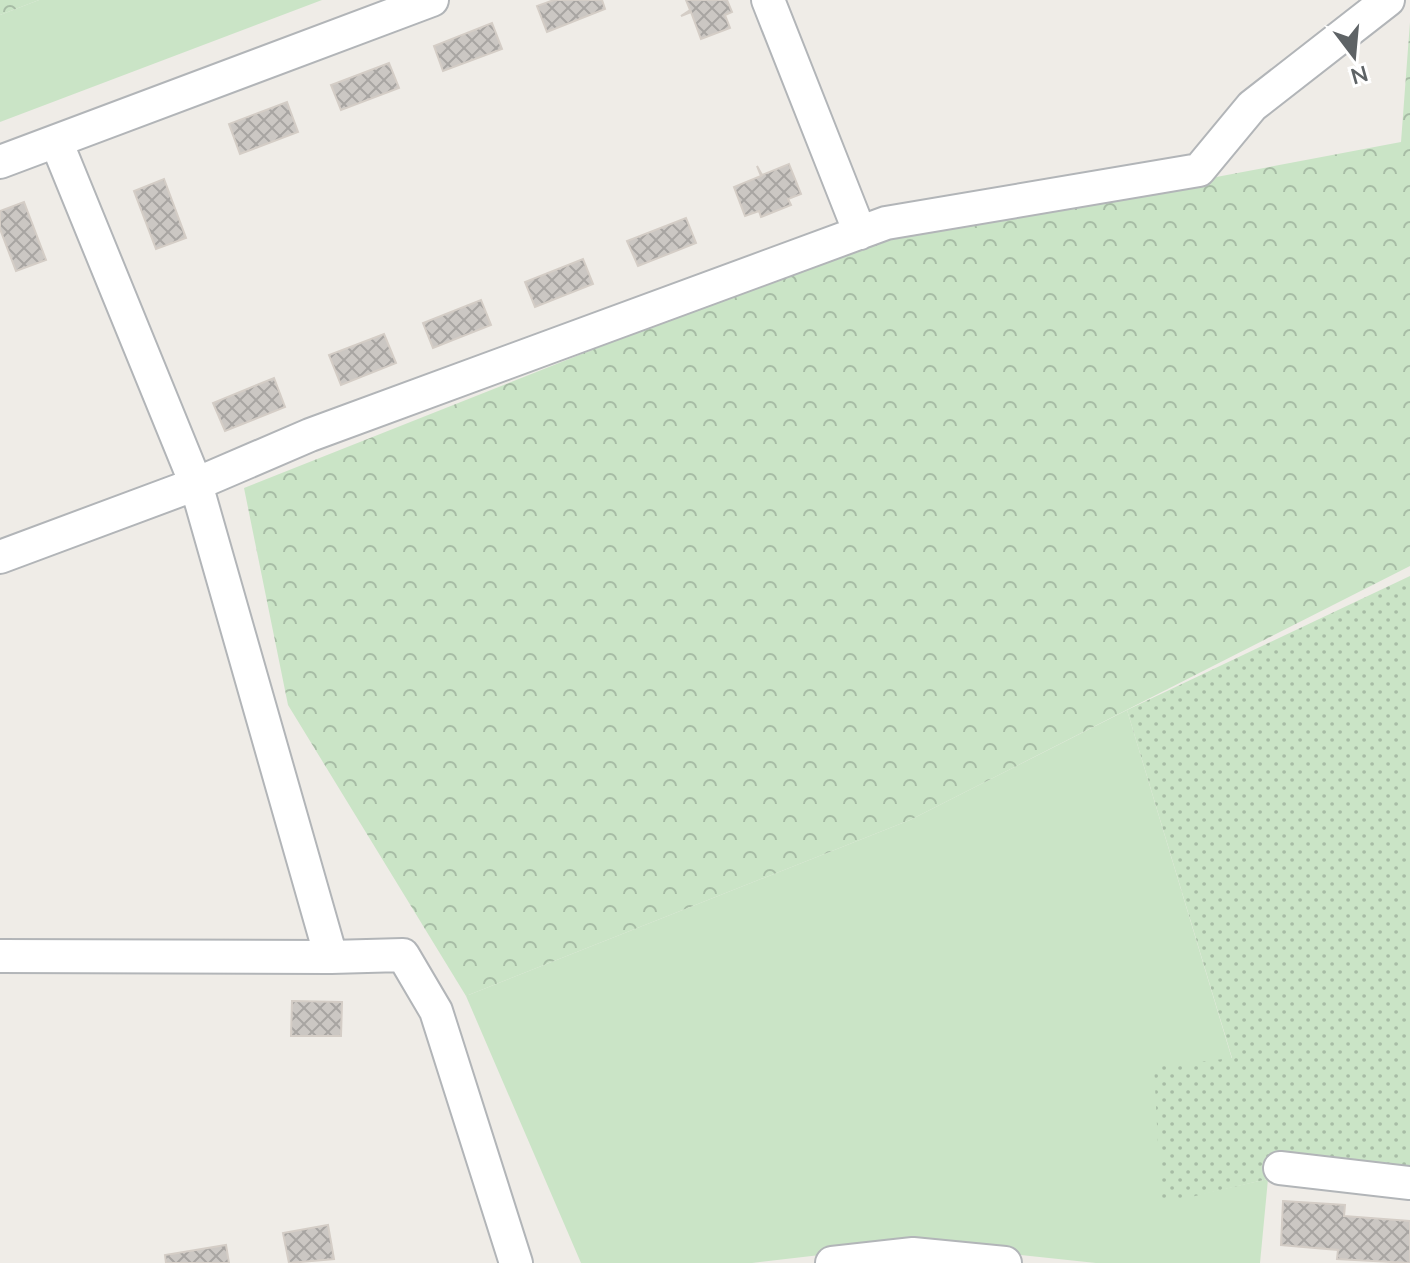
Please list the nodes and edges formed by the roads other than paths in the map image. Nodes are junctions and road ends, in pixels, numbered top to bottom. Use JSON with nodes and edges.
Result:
{"nodes":[{"id":1,"x":432,"y":0,"type":"edge"},
{"id":2,"x":768,"y":0,"type":"edge"},
{"id":3,"x":1388,"y":0,"type":"edge"},
{"id":4,"x":56,"y":141,"type":"junction"},
{"id":5,"x":0,"y":162,"type":"edge"},
{"id":6,"x":860,"y":233,"type":"junction"},
{"id":7,"x":196,"y":484,"type":"junction"},
{"id":8,"x":0,"y":557,"type":"edge"},
{"id":9,"x":0,"y":956,"type":"edge"},
{"id":10,"x":331,"y":957,"type":"junction"},
{"id":11,"x":1280,"y":1168,"type":"dead end"},
{"id":12,"x":1410,"y":1183,"type":"edge"},
{"id":13,"x":516,"y":1263,"type":"edge"},
{"id":14,"x":832,"y":1263,"type":"edge"},
{"id":15,"x":1005,"y":1263,"type":"edge"}],
"edges":[{"from":1,"to":4,"type":"street"},
{"from":2,"to":6,"type":"street"},
{"from":3,"to":6,"type":"street"},
{"from":4,"to":5,"type":"street"},
{"from":4,"to":7,"type":"street"},
{"from":6,"to":7,"type":"street"},
{"from":7,"to":8,"type":"street"},
{"from":7,"to":10,"type":"street"},
{"from":9,"to":10,"type":"street"},
{"from":10,"to":13,"type":"street"},
{"from":11,"to":12,"type":"street"},
{"from":14,"to":15,"type":"street"}]}
